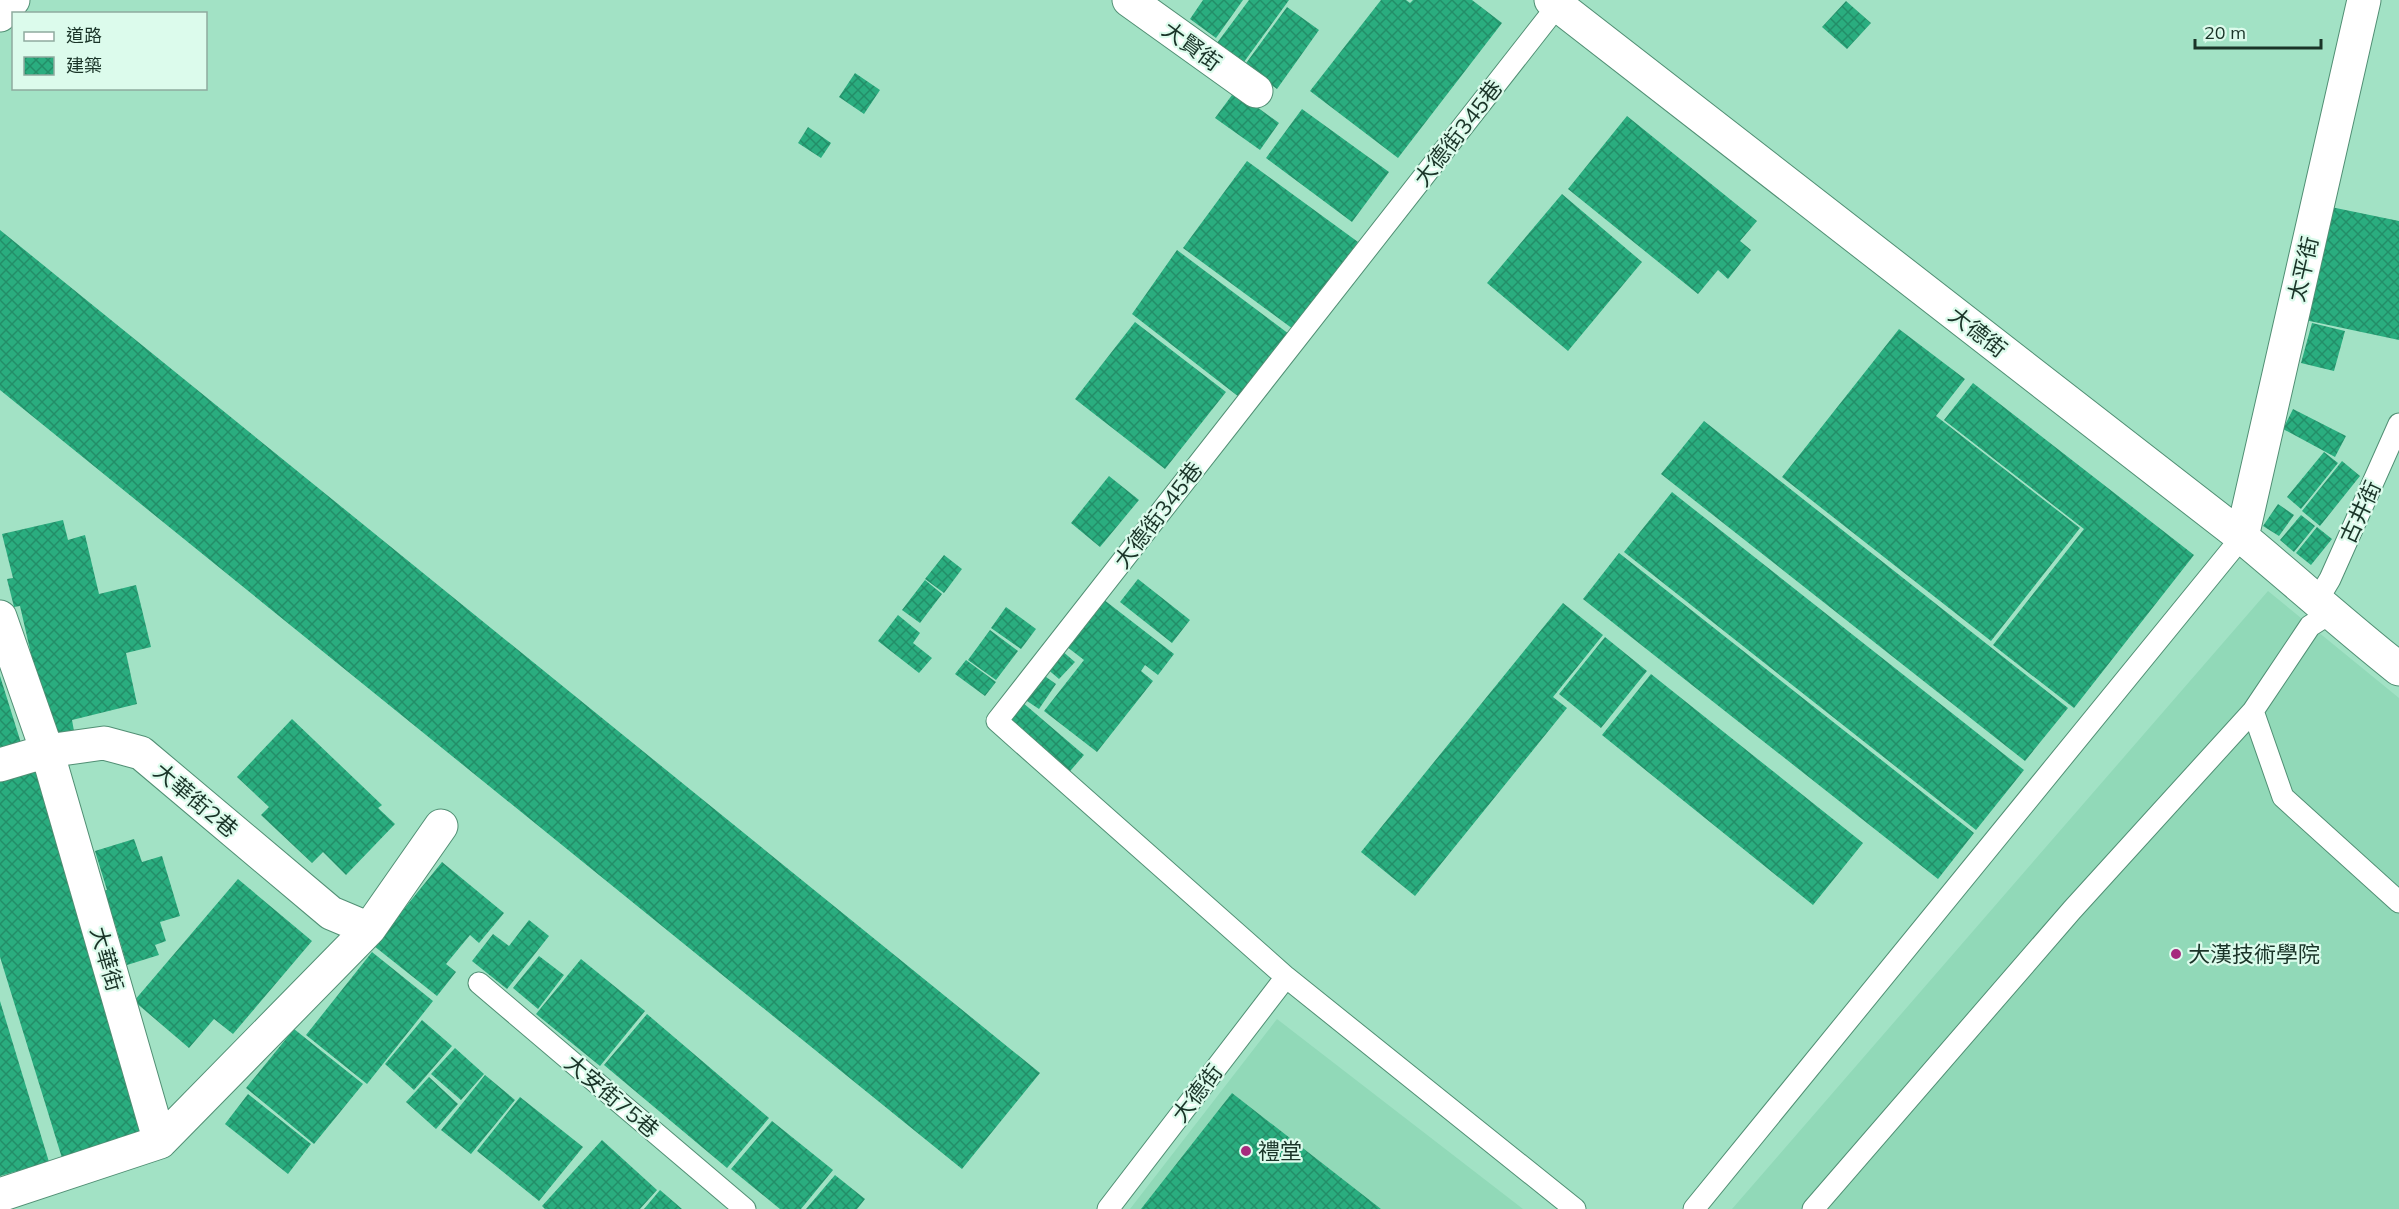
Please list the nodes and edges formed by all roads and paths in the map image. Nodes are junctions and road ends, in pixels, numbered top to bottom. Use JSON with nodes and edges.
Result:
{"nodes":[{"id":1,"x":13,"y":0,"type":"edge"},
{"id":2,"x":1129,"y":0,"type":"edge"},
{"id":3,"x":2364,"y":0,"type":"edge"},
{"id":4,"x":1555,"y":3,"type":"edge"},
{"id":5,"x":0,"y":15,"type":"edge"},
{"id":6,"x":1256,"y":91,"type":"dead end"},
{"id":7,"x":2399,"y":424,"type":"edge"},
{"id":8,"x":2242,"y":537,"type":"junction"},
{"id":9,"x":2324,"y":606,"type":"junction"},
{"id":10,"x":0,"y":618,"type":"edge"},
{"id":11,"x":2399,"y":669,"type":"edge"},
{"id":12,"x":2253,"y":711,"type":"junction"},
{"id":13,"x":47,"y":751,"type":"junction"},
{"id":14,"x":0,"y":765,"type":"edge"},
{"id":15,"x":441,"y":826,"type":"dead end"},
{"id":16,"x":2399,"y":902,"type":"edge"},
{"id":17,"x":369,"y":929,"type":"junction"},
{"id":18,"x":1286,"y":977,"type":"junction"},
{"id":19,"x":479,"y":984,"type":"dead end"},
{"id":20,"x":160,"y":1142,"type":"junction"},
{"id":21,"x":0,"y":1195,"type":"edge"},
{"id":22,"x":745,"y":1209,"type":"edge"},
{"id":23,"x":1108,"y":1209,"type":"edge"},
{"id":24,"x":1575,"y":1209,"type":"edge"},
{"id":25,"x":1694,"y":1209,"type":"edge"},
{"id":26,"x":1813,"y":1209,"type":"edge"}],
"edges":[{"from":1,"to":5,"type":"street"},
{"from":2,"to":6,"type":"street","name":"大賢街"},
{"from":3,"to":8,"type":"street","name":"太平街"},
{"from":4,"to":8,"type":"street","name":"大德街"},
{"from":4,"to":18,"type":"lane","name":"大德街345巷"},
{"from":7,"to":9,"type":"lane","name":"古井街"},
{"from":8,"to":9,"type":"street","name":"大德街"},
{"from":8,"to":25,"type":"lane"},
{"from":9,"to":11,"type":"street","name":"大德街"},
{"from":9,"to":12,"type":"lane"},
{"from":10,"to":13,"type":"street","name":"大華街"},
{"from":12,"to":16,"type":"lane"},
{"from":12,"to":26,"type":"lane"},
{"from":13,"to":14,"type":"street","name":"大華街2巷"},
{"from":13,"to":17,"type":"street","name":"大華街2巷"},
{"from":13,"to":20,"type":"street","name":"大華街"},
{"from":15,"to":17,"type":"street"},
{"from":17,"to":20,"type":"street"},
{"from":18,"to":23,"type":"lane","name":"大德街"},
{"from":18,"to":24,"type":"lane"},
{"from":19,"to":22,"type":"lane","name":"大安街75巷"},
{"from":20,"to":21,"type":"street"}]}
